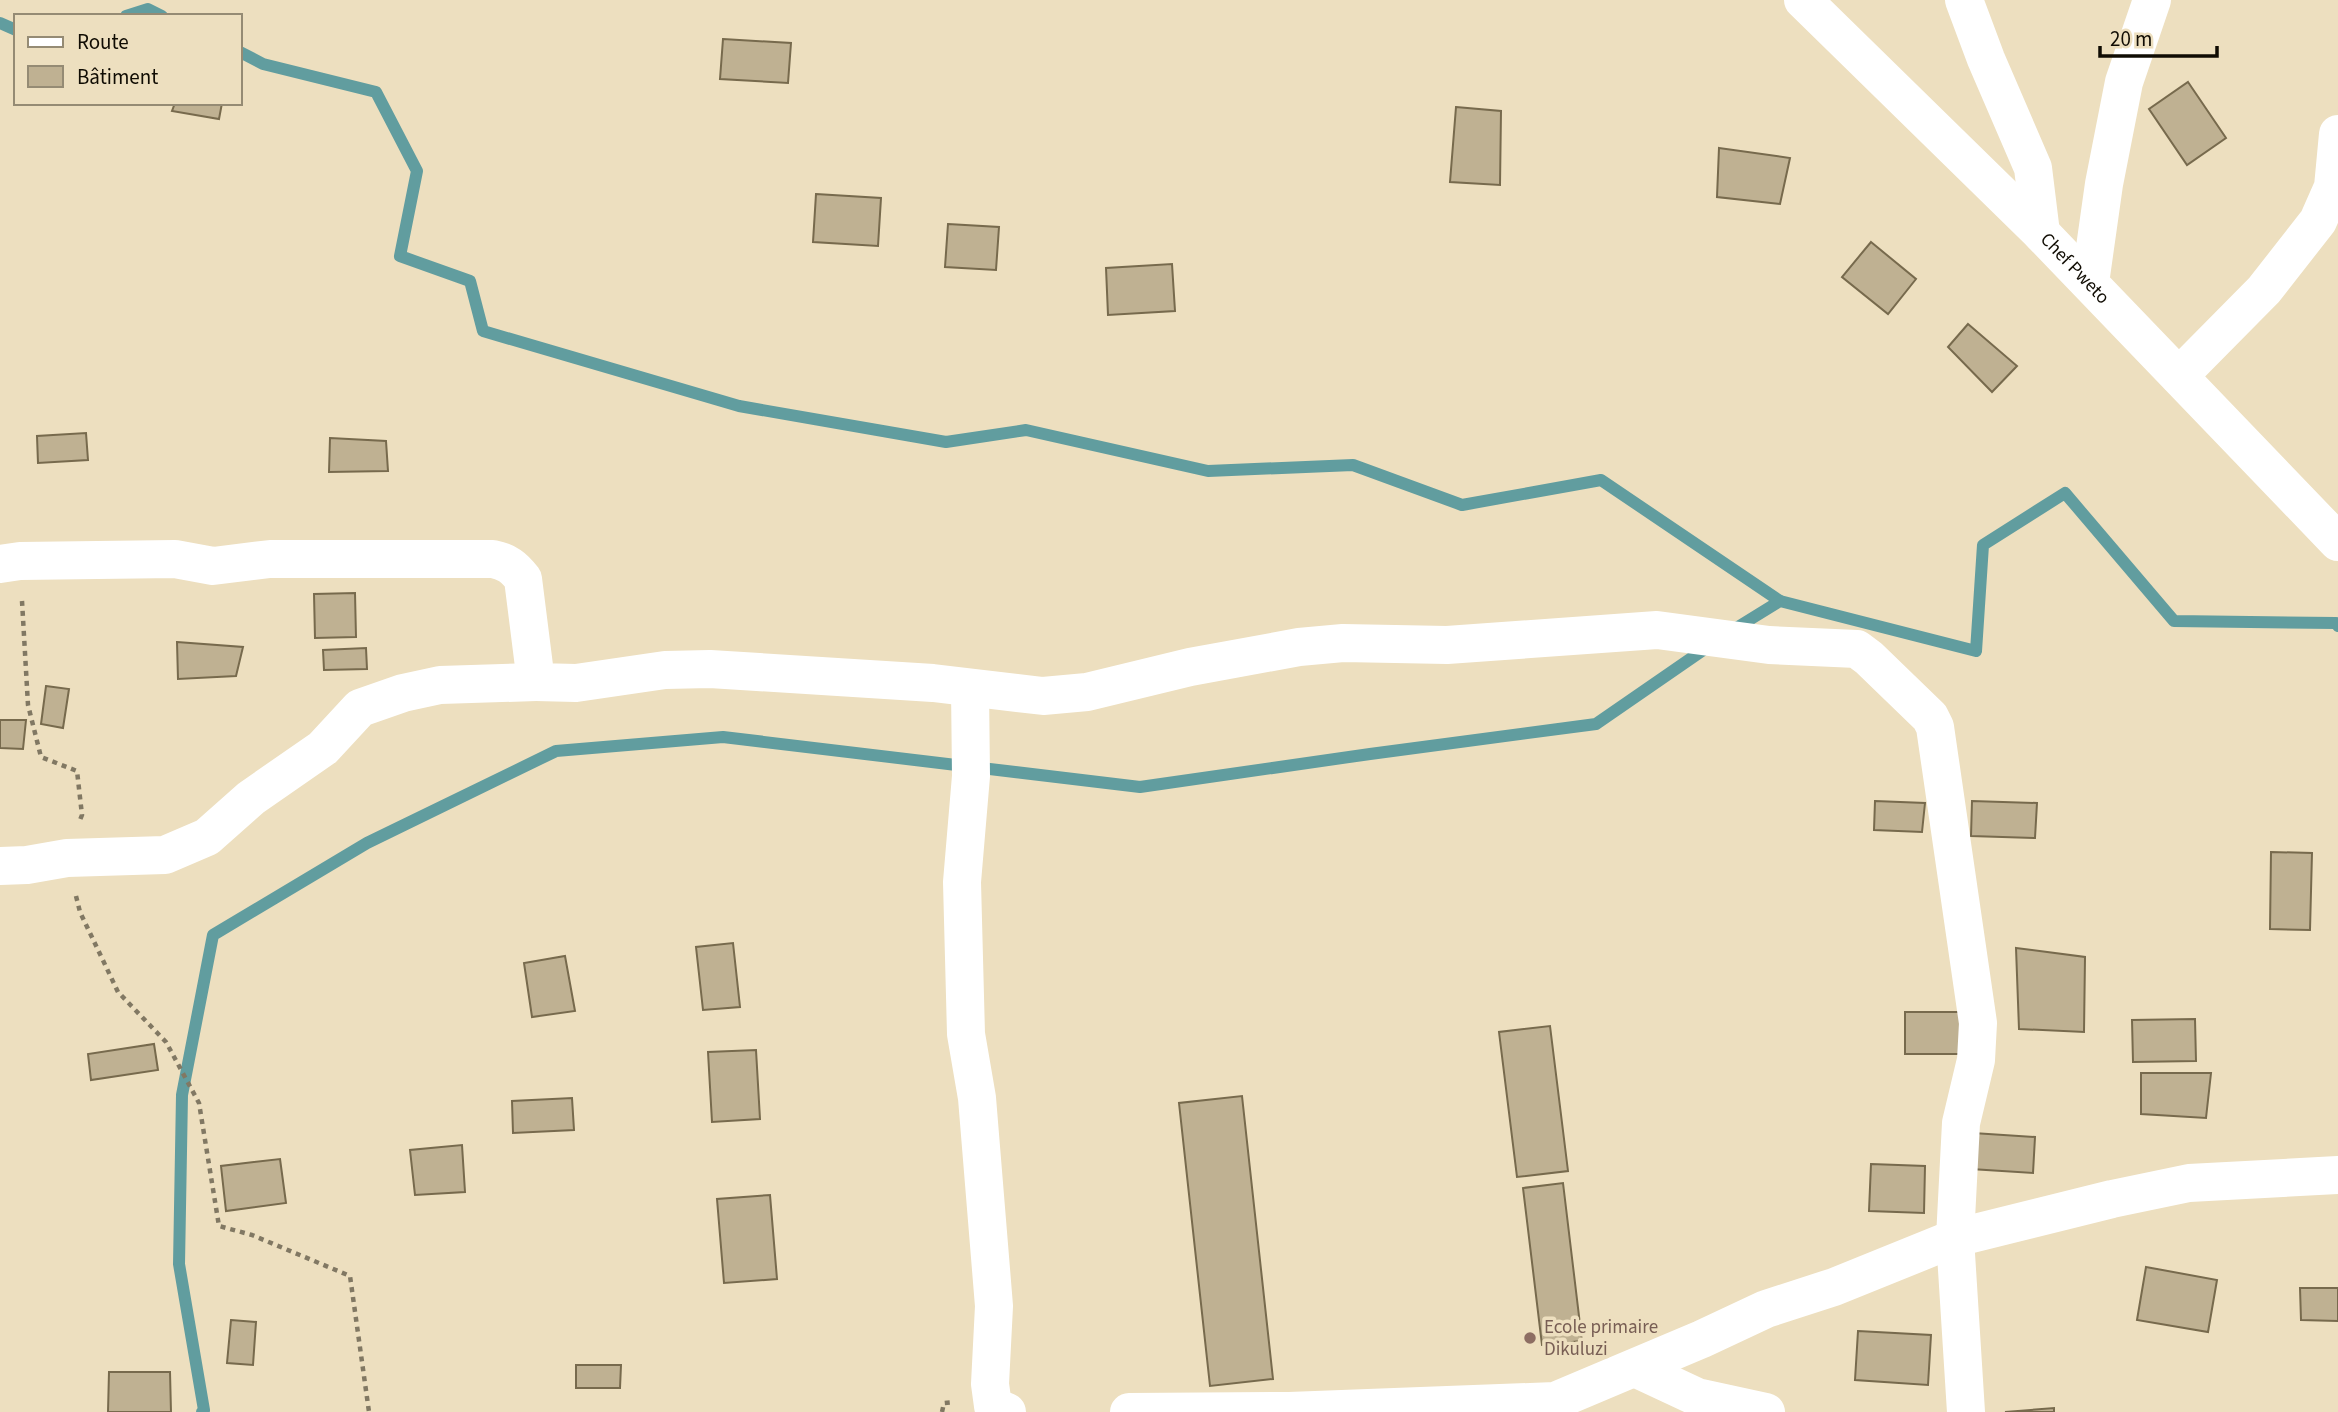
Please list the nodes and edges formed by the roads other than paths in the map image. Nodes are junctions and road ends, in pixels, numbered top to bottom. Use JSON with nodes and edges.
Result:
{"nodes":[{"id":1,"x":1803,"y":0,"type":"edge"},
{"id":2,"x":1964,"y":0,"type":"edge"},
{"id":3,"x":2152,"y":0,"type":"edge"},
{"id":4,"x":2338,"y":134,"type":"edge"},
{"id":5,"x":2335,"y":186,"type":"edge"},
{"id":6,"x":2041,"y":233,"type":"junction"},
{"id":7,"x":2090,"y":283,"type":"junction"},
{"id":8,"x":2179,"y":376,"type":"junction"},
{"id":9,"x":2338,"y":542,"type":"edge"},
{"id":10,"x":10,"y":562,"type":"edge"},
{"id":11,"x":536,"y":682,"type":"junction"},
{"id":12,"x":970,"y":688,"type":"junction"},
{"id":13,"x":0,"y":866,"type":"edge"},
{"id":14,"x":2338,"y":1175,"type":"edge"},
{"id":15,"x":1955,"y":1238,"type":"junction"},
{"id":16,"x":1635,"y":1368,"type":"junction"},
{"id":17,"x":1007,"y":1412,"type":"edge"},
{"id":18,"x":1129,"y":1412,"type":"edge"},
{"id":19,"x":1766,"y":1412,"type":"edge"},
{"id":20,"x":1966,"y":1412,"type":"edge"}],
"edges":[{"from":1,"to":6,"type":"street","name":"Chef Pweto"},
{"from":2,"to":6,"type":"street"},
{"from":3,"to":7,"type":"street"},
{"from":4,"to":5,"type":"street"},
{"from":5,"to":8,"type":"street"},
{"from":6,"to":7,"type":"street","name":"Chef Pweto"},
{"from":7,"to":8,"type":"street","name":"Chef Pweto"},
{"from":8,"to":9,"type":"street","name":"Chef Pweto"},
{"from":10,"to":11,"type":"street"},
{"from":11,"to":12,"type":"street"},
{"from":11,"to":13,"type":"street"},
{"from":12,"to":15,"type":"street"},
{"from":12,"to":17,"type":"street"},
{"from":14,"to":15,"type":"street"},
{"from":15,"to":16,"type":"street"},
{"from":15,"to":20,"type":"street"},
{"from":16,"to":18,"type":"street"},
{"from":16,"to":19,"type":"street"}]}
